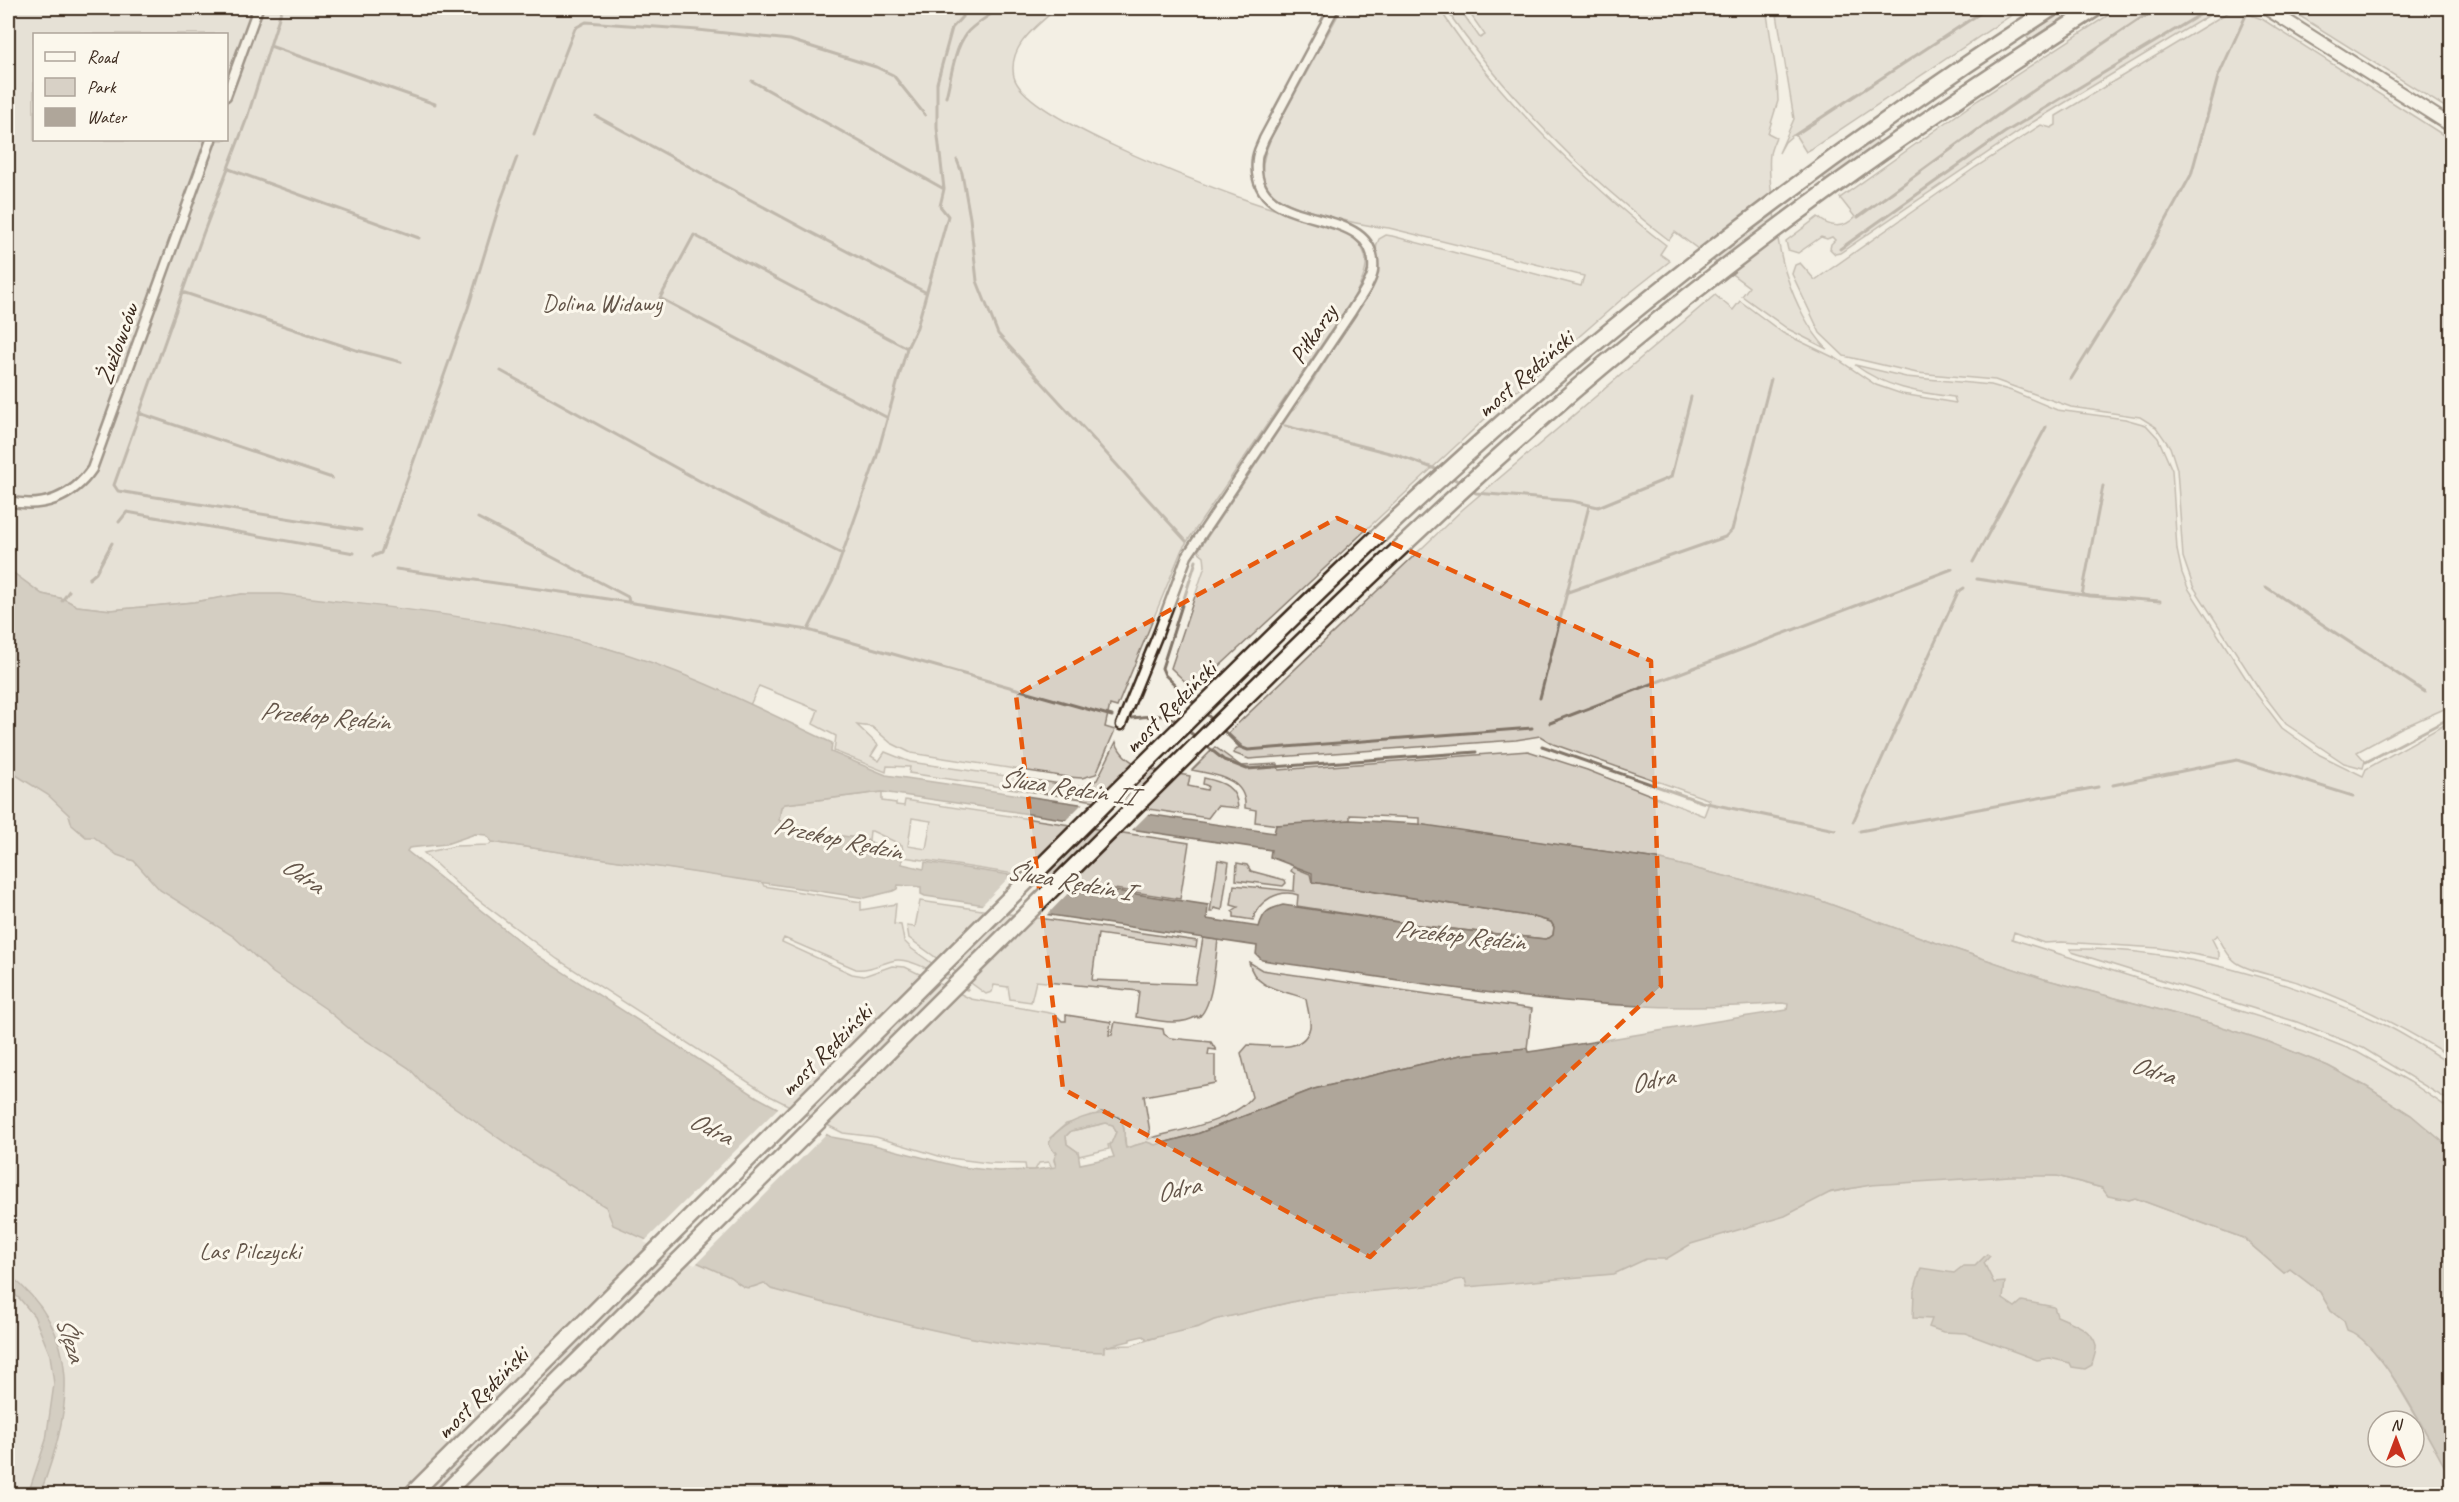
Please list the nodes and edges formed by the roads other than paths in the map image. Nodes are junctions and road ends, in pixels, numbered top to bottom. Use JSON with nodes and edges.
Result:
{"nodes":[{"id":1,"x":258,"y":8,"type":"edge"},
{"id":2,"x":1334,"y":8,"type":"edge"},
{"id":3,"x":2052,"y":8,"type":"edge"},
{"id":4,"x":2096,"y":8,"type":"edge"},
{"id":5,"x":2266,"y":8,"type":"edge"},
{"id":6,"x":228,"y":90,"type":"edge"},
{"id":7,"x":2451,"y":126,"type":"edge"},
{"id":8,"x":211,"y":141,"type":"edge"},
{"id":9,"x":8,"y":501,"type":"edge"},
{"id":10,"x":1121,"y":724,"type":"dead end"},
{"id":11,"x":412,"y":1494,"type":"edge"},
{"id":12,"x":444,"y":1494,"type":"edge"}],
"edges":[{"from":1,"to":6,"type":"street"},
{"from":2,"to":10,"type":"street","name":"Piłkarzy"},
{"from":3,"to":11,"type":"highway","name":"most Rędziński"},
{"from":4,"to":12,"type":"highway","name":"most Rędziński"},
{"from":5,"to":7,"type":"street"},
{"from":8,"to":9,"type":"street","name":"Żużlowców"}]}
